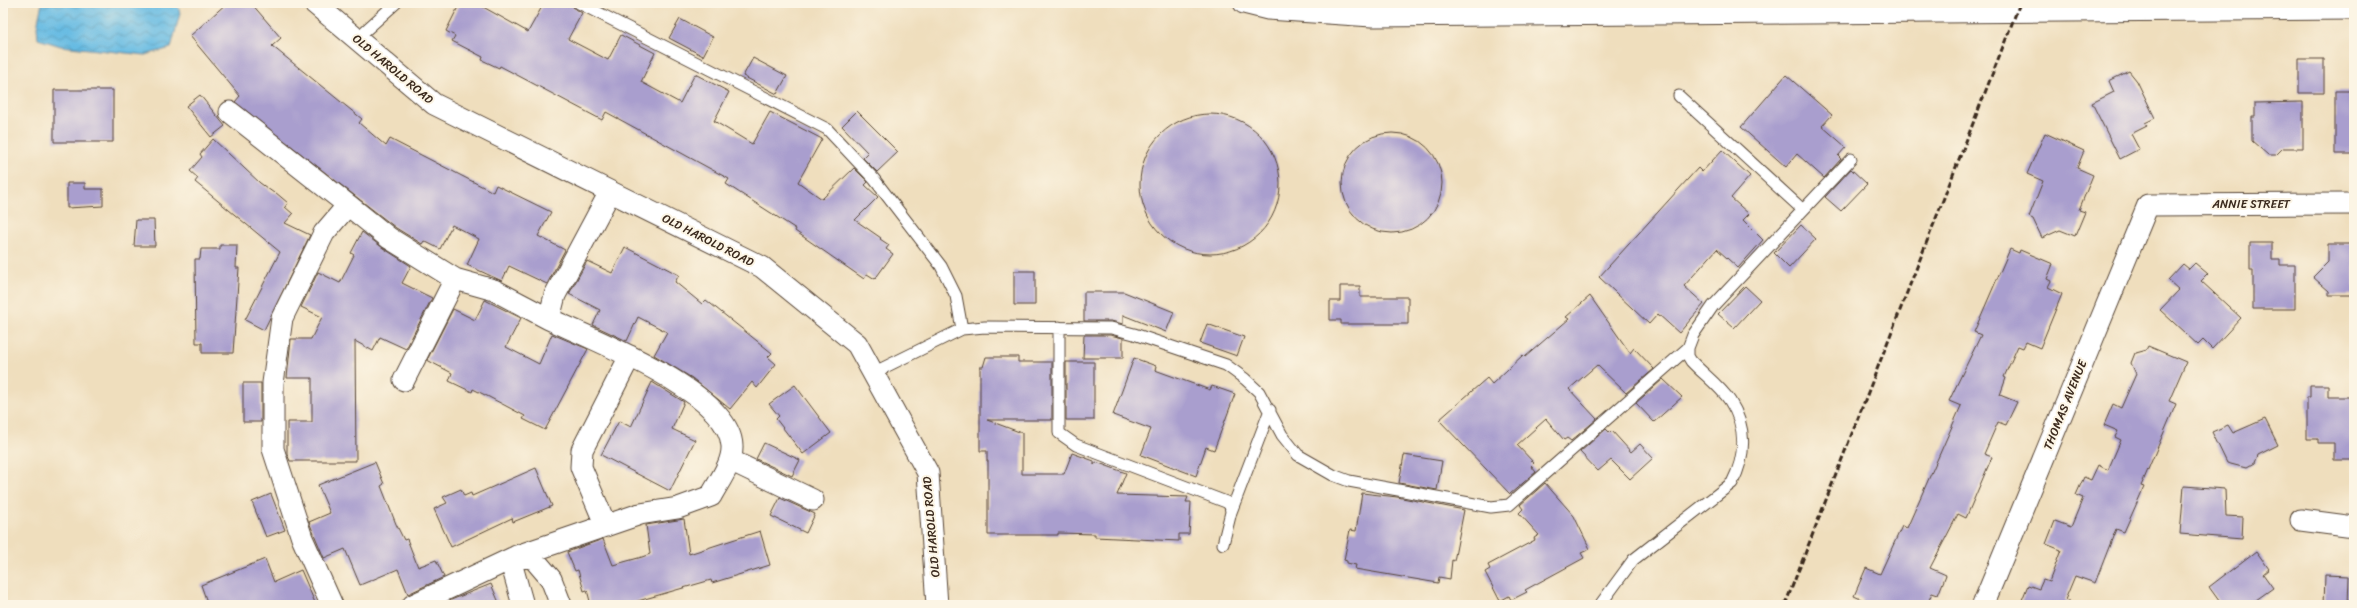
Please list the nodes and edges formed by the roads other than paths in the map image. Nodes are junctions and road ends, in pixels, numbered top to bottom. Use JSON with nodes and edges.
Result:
{"nodes":[{"id":1,"x":314,"y":3,"type":"edge"},
{"id":2,"x":396,"y":3,"type":"edge"},
{"id":3,"x":579,"y":3,"type":"edge"},
{"id":4,"x":1244,"y":3,"type":"edge"},
{"id":5,"x":2354,"y":9,"type":"edge"},
{"id":6,"x":356,"y":39,"type":"junction"},
{"id":7,"x":1679,"y":96,"type":"dead end"},
{"id":8,"x":230,"y":112,"type":"dead end"},
{"id":9,"x":1851,"y":159,"type":"dead end"},
{"id":10,"x":610,"y":192,"type":"junction"},
{"id":11,"x":2354,"y":204,"type":"edge"},
{"id":12,"x":348,"y":205,"type":"junction"},
{"id":13,"x":2148,"y":205,"type":"joint"},
{"id":14,"x":1803,"y":210,"type":"junction"},
{"id":15,"x":455,"y":279,"type":"junction"},
{"id":16,"x":548,"y":319,"type":"junction"},
{"id":17,"x":1059,"y":327,"type":"junction"},
{"id":18,"x":962,"y":329,"type":"junction"},
{"id":19,"x":1688,"y":348,"type":"junction"},
{"id":20,"x":630,"y":356,"type":"junction"},
{"id":21,"x":873,"y":373,"type":"junction"},
{"id":22,"x":404,"y":380,"type":"dead end"},
{"id":23,"x":1270,"y":410,"type":"junction"},
{"id":24,"x":730,"y":460,"type":"junction"},
{"id":25,"x":814,"y":500,"type":"dead end"},
{"id":26,"x":1231,"y":512,"type":"junction"},
{"id":27,"x":2301,"y":520,"type":"dead end"},
{"id":28,"x":606,"y":526,"type":"junction"},
{"id":29,"x":2354,"y":527,"type":"edge"},
{"id":30,"x":1223,"y":544,"type":"dead end"},
{"id":31,"x":517,"y":556,"type":"junction"},
{"id":32,"x":332,"y":605,"type":"edge"},
{"id":33,"x":413,"y":605,"type":"edge"},
{"id":34,"x":523,"y":605,"type":"edge"},
{"id":35,"x":561,"y":605,"type":"edge"},
{"id":36,"x":937,"y":605,"type":"edge"},
{"id":37,"x":1600,"y":605,"type":"edge"},
{"id":38,"x":1983,"y":605,"type":"edge"}],
"edges":[{"from":1,"to":6,"type":"street","name":"OLD HAROLD ROAD"},
{"from":2,"to":6,"type":"lane"},
{"from":3,"to":18,"type":"lane"},
{"from":4,"to":5,"type":"street"},
{"from":6,"to":10,"type":"street","name":"OLD HAROLD ROAD"},
{"from":7,"to":14,"type":"lane"},
{"from":8,"to":12,"type":"street"},
{"from":9,"to":14,"type":"lane"},
{"from":10,"to":16,"type":"street"},
{"from":10,"to":21,"type":"street","name":"OLD HAROLD ROAD"},
{"from":11,"to":13,"type":"street","name":"ANNIE STREET"},
{"from":12,"to":15,"type":"street"},
{"from":12,"to":32,"type":"street"},
{"from":13,"to":38,"type":"street","name":"THOMAS AVENUE"},
{"from":14,"to":19,"type":"lane"},
{"from":15,"to":16,"type":"street"},
{"from":15,"to":22,"type":"street"},
{"from":16,"to":20,"type":"street"},
{"from":17,"to":18,"type":"lane"},
{"from":17,"to":23,"type":"lane"},
{"from":17,"to":26,"type":"lane"},
{"from":18,"to":21,"type":"lane"},
{"from":19,"to":23,"type":"lane"},
{"from":19,"to":37,"type":"lane"},
{"from":20,"to":24,"type":"street"},
{"from":20,"to":28,"type":"street"},
{"from":21,"to":36,"type":"street","name":"OLD HAROLD ROAD"},
{"from":23,"to":26,"type":"lane"},
{"from":24,"to":25,"type":"street"},
{"from":24,"to":28,"type":"street"},
{"from":26,"to":30,"type":"lane"},
{"from":27,"to":29,"type":"street"},
{"from":28,"to":31,"type":"street"},
{"from":31,"to":33,"type":"street"},
{"from":31,"to":34,"type":"street"},
{"from":31,"to":35,"type":"street"}]}
